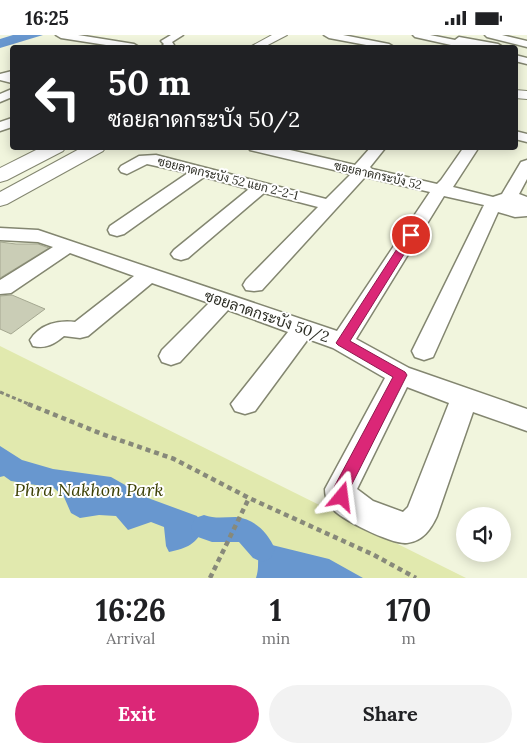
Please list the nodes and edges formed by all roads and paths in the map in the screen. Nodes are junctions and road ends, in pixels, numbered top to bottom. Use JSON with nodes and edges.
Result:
{"nodes":[{"id":1,"x":61,"y":35,"type":"edge"},
{"id":2,"x":132,"y":35,"type":"edge"},
{"id":3,"x":178,"y":35,"type":"edge"},
{"id":4,"x":329,"y":35,"type":"edge"},
{"id":5,"x":418,"y":35,"type":"edge"},
{"id":6,"x":440,"y":35,"type":"edge"},
{"id":7,"x":490,"y":35,"type":"edge"},
{"id":8,"x":508,"y":35,"type":"edge"},
{"id":9,"x":80,"y":36,"type":"edge"},
{"id":10,"x":345,"y":36,"type":"edge"},
{"id":11,"x":286,"y":39,"type":"edge"},
{"id":12,"x":527,"y":39,"type":"edge"},
{"id":13,"x":359,"y":40,"type":"junction"},
{"id":14,"x":454,"y":41,"type":"junction"},
{"id":15,"x":112,"y":43,"type":"junction"},
{"id":16,"x":123,"y":45,"type":"edge"},
{"id":17,"x":169,"y":45,"type":"edge"},
{"id":18,"x":264,"y":45,"type":"edge"},
{"id":19,"x":268,"y":45,"type":"edge"},
{"id":20,"x":275,"y":45,"type":"edge"},
{"id":21,"x":328,"y":45,"type":"dead end"},
{"id":22,"x":363,"y":45,"type":"edge"},
{"id":23,"x":380,"y":45,"type":"edge"},
{"id":24,"x":465,"y":45,"type":"edge"},
{"id":25,"x":483,"y":45,"type":"edge"},
{"id":26,"x":508,"y":45,"type":"edge"},
{"id":27,"x":10,"y":75,"type":"edge"},
{"id":28,"x":6,"y":89,"type":"edge"},
{"id":29,"x":51,"y":150,"type":"edge"},
{"id":30,"x":60,"y":150,"type":"edge"},
{"id":31,"x":75,"y":150,"type":"edge"},
{"id":32,"x":92,"y":150,"type":"edge"},
{"id":33,"x":270,"y":150,"type":"edge"},
{"id":34,"x":286,"y":150,"type":"edge"},
{"id":35,"x":377,"y":150,"type":"edge"},
{"id":36,"x":470,"y":150,"type":"dead end"},
{"id":37,"x":527,"y":165,"type":"edge"},
{"id":38,"x":127,"y":169,"type":"dead end"},
{"id":39,"x":362,"y":169,"type":"junction"},
{"id":40,"x":202,"y":171,"type":"junction"},
{"id":41,"x":0,"y":176,"type":"edge"},
{"id":42,"x":0,"y":181,"type":"edge"},
{"id":43,"x":260,"y":187,"type":"junction"},
{"id":44,"x":442,"y":188,"type":"junction"},
{"id":45,"x":0,"y":190,"type":"edge"},
{"id":46,"x":0,"y":200,"type":"edge"},
{"id":47,"x":501,"y":201,"type":"junction"},
{"id":48,"x":527,"y":204,"type":"edge"},
{"id":49,"x":331,"y":205,"type":"junction"},
{"id":50,"x":527,"y":210,"type":"edge"},
{"id":51,"x":117,"y":230,"type":"dead end"},
{"id":52,"x":0,"y":234,"type":"edge"},
{"id":53,"x":68,"y":246,"type":"junction"},
{"id":54,"x":181,"y":254,"type":"dead end"},
{"id":55,"x":148,"y":275,"type":"junction"},
{"id":56,"x":254,"y":285,"type":"dead end"},
{"id":57,"x":3,"y":288,"type":"dead end"},
{"id":58,"x":224,"y":301,"type":"junction"},
{"id":59,"x":303,"y":329,"type":"junction"},
{"id":60,"x":42,"y":340,"type":"dead end"},
{"id":61,"x":342,"y":343,"type":"junction"},
{"id":62,"x":424,"y":351,"type":"dead end"},
{"id":63,"x":171,"y":356,"type":"dead end"},
{"id":64,"x":400,"y":375,"type":"junction"},
{"id":65,"x":0,"y":391,"type":"edge"},
{"id":66,"x":464,"y":398,"type":"junction"},
{"id":67,"x":246,"y":404,"type":"dead end"},
{"id":68,"x":527,"y":421,"type":"edge"},
{"id":69,"x":249,"y":498,"type":"junction"},
{"id":70,"x":210,"y":578,"type":"edge"},
{"id":71,"x":416,"y":578,"type":"edge"}],
"edges":[{"from":1,"to":9,"type":"street"},
{"from":2,"to":15,"type":"street"},
{"from":3,"to":17,"type":"street"},
{"from":4,"to":10,"type":"street"},
{"from":5,"to":14,"type":"street"},
{"from":6,"to":14,"type":"street"},
{"from":7,"to":26,"type":"street"},
{"from":8,"to":12,"type":"street"},
{"from":9,"to":15,"type":"street"},
{"from":10,"to":13,"type":"street"},
{"from":10,"to":21,"type":"street"},
{"from":11,"to":18,"type":"main road"},
{"from":11,"to":19,"type":"main road"},
{"from":11,"to":20,"type":"main road"},
{"from":13,"to":22,"type":"street"},
{"from":13,"to":23,"type":"street"},
{"from":14,"to":24,"type":"street"},
{"from":14,"to":25,"type":"street"},
{"from":15,"to":16,"type":"street"},
{"from":27,"to":28,"type":"street"},
{"from":29,"to":41,"type":"main road"},
{"from":30,"to":42,"type":"main road"},
{"from":31,"to":45,"type":"main road"},
{"from":32,"to":46,"type":"main road"},
{"from":33,"to":39,"type":"street","name":"ซอยลาดกระบัง 52"},
{"from":34,"to":39,"type":"street","name":"ซอยลาดกระบัง 52"},
{"from":35,"to":39,"type":"street"},
{"from":36,"to":44,"type":"street"},
{"from":37,"to":47,"type":"street"},
{"from":38,"to":40,"type":"street","name":"ซอยลาดกระบัง 52 แยก 2-2-1"},
{"from":39,"to":44,"type":"street","name":"ซอยลาดกระบัง 52"},
{"from":39,"to":49,"type":"street"},
{"from":40,"to":43,"type":"street","name":"ซอยลาดกระบัง 52 แยก 2-2-1"},
{"from":40,"to":51,"type":"street"},
{"from":43,"to":49,"type":"street","name":"ซอยลาดกระบัง 52 แยก 2-2-1"},
{"from":43,"to":54,"type":"street"},
{"from":44,"to":47,"type":"street","name":"ซอยลาดกระบัง 52"},
{"from":44,"to":61,"type":"street"},
{"from":47,"to":48,"type":"street","name":"ซอยลาดกระบัง 52"},
{"from":47,"to":50,"type":"street","name":"ซอยลาดกระบัง 52"},
{"from":47,"to":62,"type":"street"},
{"from":49,"to":56,"type":"street"},
{"from":52,"to":53,"type":"street","name":"ซอยลาดกระบัง 50/2"},
{"from":53,"to":55,"type":"street","name":"ซอยลาดกระบัง 50/2"},
{"from":53,"to":57,"type":"street"},
{"from":55,"to":58,"type":"street","name":"ซอยลาดกระบัง 50/2"},
{"from":55,"to":60,"type":"street"},
{"from":58,"to":59,"type":"street","name":"ซอยลาดกระบัง 50/2"},
{"from":58,"to":63,"type":"street"},
{"from":59,"to":61,"type":"street","name":"ซอยลาดกระบัง 50/2"},
{"from":59,"to":67,"type":"street"},
{"from":61,"to":64,"type":"street","name":"ซอยลาดกระบัง 50/2"},
{"from":64,"to":66,"type":"street","name":"ซอยลาดกระบัง 50/2"},
{"from":64,"to":66,"type":"street"},
{"from":65,"to":69,"type":"path"},
{"from":66,"to":68,"type":"street","name":"ซอยลาดกระบัง 50/2"},
{"from":69,"to":70,"type":"path"},
{"from":69,"to":71,"type":"path"}]}
